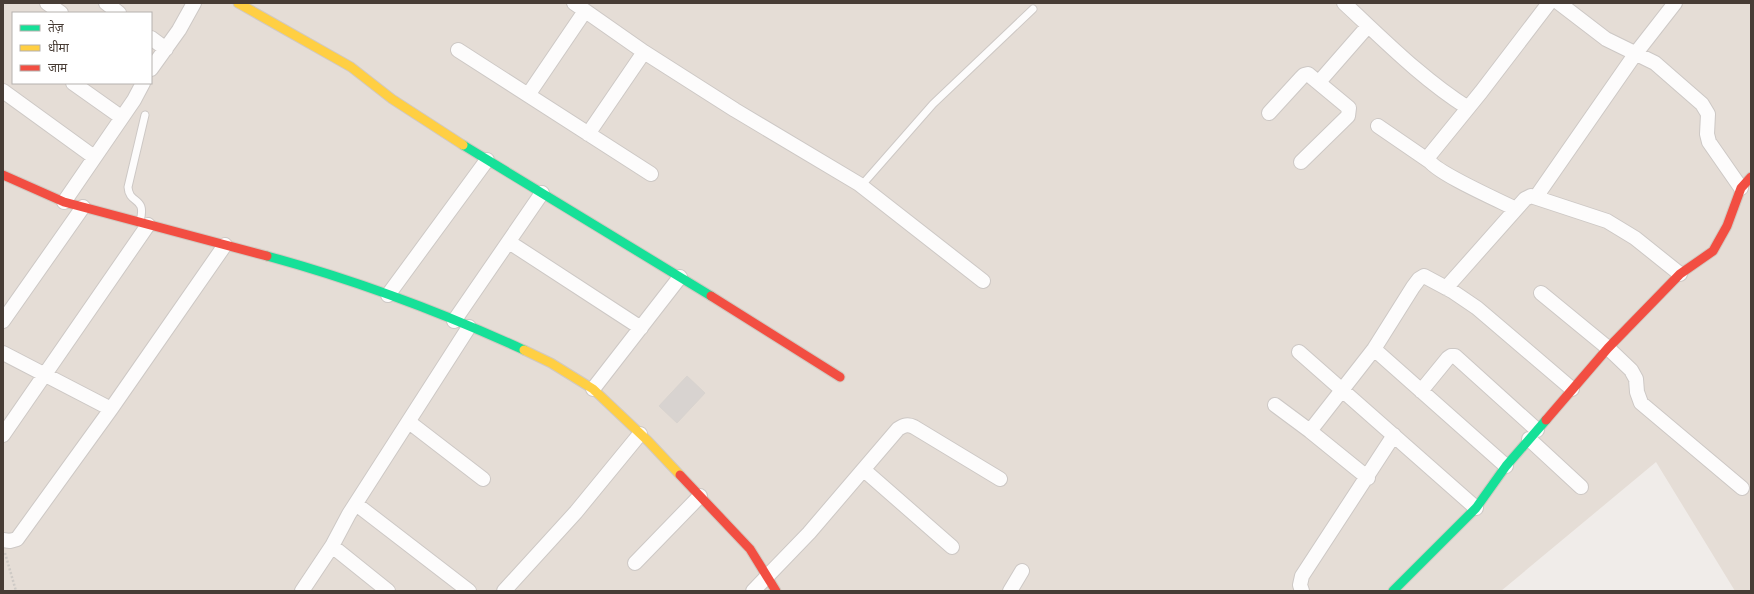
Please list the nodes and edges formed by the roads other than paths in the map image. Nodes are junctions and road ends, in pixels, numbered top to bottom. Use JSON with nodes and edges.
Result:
{"nodes":[{"id":1,"x":47,"y":3,"type":"edge"},
{"id":2,"x":106,"y":3,"type":"edge"},
{"id":3,"x":194,"y":3,"type":"edge"},
{"id":4,"x":238,"y":3,"type":"edge"},
{"id":5,"x":1344,"y":3,"type":"edge"},
{"id":6,"x":1549,"y":3,"type":"edge"},
{"id":7,"x":1559,"y":3,"type":"edge"},
{"id":8,"x":1675,"y":3,"type":"edge"},
{"id":9,"x":580,"y":7,"type":"edge"},
{"id":10,"x":1033,"y":10,"type":"dead end"},
{"id":11,"x":60,"y":12,"type":"edge"},
{"id":12,"x":118,"y":12,"type":"edge"},
{"id":13,"x":1368,"y":26,"type":"junction"},
{"id":14,"x":152,"y":39,"type":"edge"},
{"id":15,"x":166,"y":49,"type":"junction"},
{"id":16,"x":458,"y":50,"type":"dead end"},
{"id":17,"x":644,"y":52,"type":"junction"},
{"id":18,"x":1636,"y":53,"type":"junction"},
{"id":19,"x":152,"y":69,"type":"edge"},
{"id":20,"x":1319,"y":82,"type":"junction"},
{"id":21,"x":74,"y":84,"type":"edge"},
{"id":22,"x":142,"y":84,"type":"edge"},
{"id":23,"x":3,"y":91,"type":"edge"},
{"id":24,"x":528,"y":95,"type":"junction"},
{"id":25,"x":1468,"y":108,"type":"junction"},
{"id":26,"x":1269,"y":113,"type":"dead end"},
{"id":27,"x":145,"y":115,"type":"dead end"},
{"id":28,"x":121,"y":117,"type":"junction"},
{"id":29,"x":1378,"y":126,"type":"dead end"},
{"id":30,"x":588,"y":134,"type":"junction"},
{"id":31,"x":94,"y":157,"type":"junction"},
{"id":32,"x":487,"y":160,"type":"junction"},
{"id":33,"x":1429,"y":161,"type":"junction"},
{"id":34,"x":1301,"y":162,"type":"dead end"},
{"id":35,"x":651,"y":174,"type":"dead end"},
{"id":36,"x":3,"y":176,"type":"edge"},
{"id":37,"x":1751,"y":177,"type":"edge"},
{"id":38,"x":861,"y":186,"type":"junction"},
{"id":39,"x":1741,"y":188,"type":"junction"},
{"id":40,"x":542,"y":193,"type":"junction"},
{"id":41,"x":1536,"y":197,"type":"junction"},
{"id":42,"x":64,"y":202,"type":"junction"},
{"id":43,"x":83,"y":207,"type":"junction"},
{"id":44,"x":1516,"y":209,"type":"junction"},
{"id":45,"x":144,"y":224,"type":"junction"},
{"id":46,"x":508,"y":242,"type":"junction"},
{"id":47,"x":225,"y":245,"type":"junction"},
{"id":48,"x":1680,"y":274,"type":"junction"},
{"id":49,"x":680,"y":277,"type":"junction"},
{"id":50,"x":983,"y":281,"type":"dead end"},
{"id":51,"x":1446,"y":288,"type":"junction"},
{"id":52,"x":1540,"y":293,"type":"dead end"},
{"id":53,"x":388,"y":294,"type":"junction"},
{"id":54,"x":3,"y":321,"type":"edge"},
{"id":55,"x":454,"y":321,"type":"junction"},
{"id":56,"x":469,"y":327,"type":"junction"},
{"id":57,"x":641,"y":328,"type":"junction"},
{"id":58,"x":1608,"y":348,"type":"junction"},
{"id":59,"x":1374,"y":349,"type":"junction"},
{"id":60,"x":1298,"y":352,"type":"dead end"},
{"id":61,"x":3,"y":353,"type":"edge"},
{"id":62,"x":44,"y":375,"type":"junction"},
{"id":63,"x":840,"y":377,"type":"dead end"},
{"id":64,"x":593,"y":389,"type":"junction"},
{"id":65,"x":1572,"y":389,"type":"junction"},
{"id":66,"x":1342,"y":390,"type":"junction"},
{"id":67,"x":1421,"y":391,"type":"junction"},
{"id":68,"x":1275,"y":405,"type":"dead end"},
{"id":69,"x":111,"y":409,"type":"junction"},
{"id":70,"x":409,"y":422,"type":"junction"},
{"id":71,"x":1310,"y":431,"type":"junction"},
{"id":72,"x":640,"y":434,"type":"junction"},
{"id":73,"x":1533,"y":434,"type":"junction"},
{"id":74,"x":3,"y":435,"type":"edge"},
{"id":75,"x":1394,"y":435,"type":"junction"},
{"id":76,"x":1506,"y":466,"type":"junction"},
{"id":77,"x":864,"y":470,"type":"junction"},
{"id":78,"x":1368,"y":478,"type":"junction"},
{"id":79,"x":482,"y":479,"type":"dead end"},
{"id":80,"x":1000,"y":479,"type":"dead end"},
{"id":81,"x":1581,"y":487,"type":"dead end"},
{"id":82,"x":1742,"y":488,"type":"dead end"},
{"id":83,"x":700,"y":496,"type":"junction"},
{"id":84,"x":356,"y":504,"type":"junction"},
{"id":85,"x":1476,"y":508,"type":"junction"},
{"id":86,"x":3,"y":540,"type":"edge"},
{"id":87,"x":332,"y":546,"type":"junction"},
{"id":88,"x":952,"y":547,"type":"dead end"},
{"id":89,"x":635,"y":563,"type":"dead end"},
{"id":90,"x":1022,"y":571,"type":"dead end"},
{"id":91,"x":766,"y":576,"type":"junction"},
{"id":92,"x":302,"y":591,"type":"edge"},
{"id":93,"x":388,"y":591,"type":"edge"},
{"id":94,"x":469,"y":591,"type":"edge"},
{"id":95,"x":504,"y":591,"type":"edge"},
{"id":96,"x":752,"y":591,"type":"edge"},
{"id":97,"x":776,"y":591,"type":"edge"},
{"id":98,"x":1010,"y":591,"type":"edge"},
{"id":99,"x":1302,"y":591,"type":"edge"},
{"id":100,"x":1393,"y":591,"type":"edge"}],
"edges":[{"from":1,"to":11,"type":"street"},
{"from":2,"to":12,"type":"street"},
{"from":3,"to":15,"type":"street"},
{"from":4,"to":32,"type":"street"},
{"from":5,"to":13,"type":"street"},
{"from":6,"to":25,"type":"street"},
{"from":7,"to":18,"type":"street"},
{"from":8,"to":18,"type":"street"},
{"from":9,"to":17,"type":"street"},
{"from":9,"to":24,"type":"street"},
{"from":10,"to":38,"type":"lane"},
{"from":13,"to":20,"type":"street"},
{"from":13,"to":25,"type":"street"},
{"from":14,"to":15,"type":"street"},
{"from":15,"to":19,"type":"street"},
{"from":16,"to":24,"type":"street"},
{"from":17,"to":30,"type":"street"},
{"from":17,"to":38,"type":"street"},
{"from":18,"to":39,"type":"street"},
{"from":18,"to":41,"type":"street"},
{"from":20,"to":26,"type":"street"},
{"from":20,"to":34,"type":"street"},
{"from":21,"to":28,"type":"street"},
{"from":22,"to":28,"type":"street"},
{"from":23,"to":31,"type":"street"},
{"from":24,"to":30,"type":"street"},
{"from":25,"to":33,"type":"street"},
{"from":27,"to":45,"type":"lane"},
{"from":28,"to":31,"type":"street"},
{"from":29,"to":33,"type":"street"},
{"from":30,"to":35,"type":"street"},
{"from":31,"to":42,"type":"street"},
{"from":32,"to":40,"type":"street"},
{"from":32,"to":53,"type":"street"},
{"from":33,"to":44,"type":"street"},
{"from":36,"to":42,"type":"street"},
{"from":37,"to":39,"type":"street"},
{"from":38,"to":50,"type":"street"},
{"from":39,"to":48,"type":"street"},
{"from":40,"to":46,"type":"street"},
{"from":40,"to":49,"type":"street"},
{"from":41,"to":44,"type":"street"},
{"from":41,"to":48,"type":"street"},
{"from":42,"to":43,"type":"street"},
{"from":43,"to":45,"type":"street"},
{"from":43,"to":54,"type":"street"},
{"from":44,"to":51,"type":"street"},
{"from":45,"to":47,"type":"street"},
{"from":45,"to":62,"type":"street"},
{"from":46,"to":55,"type":"street"},
{"from":46,"to":57,"type":"street"},
{"from":47,"to":53,"type":"street"},
{"from":47,"to":69,"type":"street"},
{"from":48,"to":58,"type":"street"},
{"from":49,"to":57,"type":"street"},
{"from":49,"to":63,"type":"street"},
{"from":51,"to":59,"type":"street"},
{"from":51,"to":65,"type":"street"},
{"from":52,"to":58,"type":"street"},
{"from":53,"to":55,"type":"street"},
{"from":55,"to":56,"type":"street"},
{"from":56,"to":64,"type":"street"},
{"from":56,"to":70,"type":"street"},
{"from":57,"to":64,"type":"street"},
{"from":58,"to":65,"type":"street"},
{"from":58,"to":82,"type":"street"},
{"from":59,"to":66,"type":"street"},
{"from":59,"to":67,"type":"street"},
{"from":60,"to":66,"type":"street"},
{"from":61,"to":62,"type":"street"},
{"from":62,"to":69,"type":"street"},
{"from":62,"to":74,"type":"street"},
{"from":64,"to":72,"type":"street"},
{"from":65,"to":73,"type":"street"},
{"from":66,"to":71,"type":"street"},
{"from":66,"to":75,"type":"street"},
{"from":67,"to":73,"type":"street"},
{"from":67,"to":76,"type":"street"},
{"from":68,"to":71,"type":"street"},
{"from":69,"to":86,"type":"street"},
{"from":70,"to":79,"type":"street"},
{"from":70,"to":84,"type":"street"},
{"from":71,"to":78,"type":"street"},
{"from":72,"to":83,"type":"street"},
{"from":72,"to":95,"type":"street"},
{"from":73,"to":76,"type":"street"},
{"from":73,"to":81,"type":"street"},
{"from":75,"to":78,"type":"street"},
{"from":75,"to":85,"type":"street"},
{"from":76,"to":85,"type":"street"},
{"from":77,"to":80,"type":"street"},
{"from":77,"to":88,"type":"street"},
{"from":77,"to":91,"type":"street"},
{"from":78,"to":99,"type":"street"},
{"from":83,"to":89,"type":"street"},
{"from":83,"to":91,"type":"street"},
{"from":84,"to":87,"type":"street"},
{"from":84,"to":94,"type":"street"},
{"from":85,"to":100,"type":"street"},
{"from":87,"to":92,"type":"street"},
{"from":87,"to":93,"type":"street"},
{"from":90,"to":98,"type":"street"},
{"from":91,"to":96,"type":"street"},
{"from":91,"to":97,"type":"street"}]}
